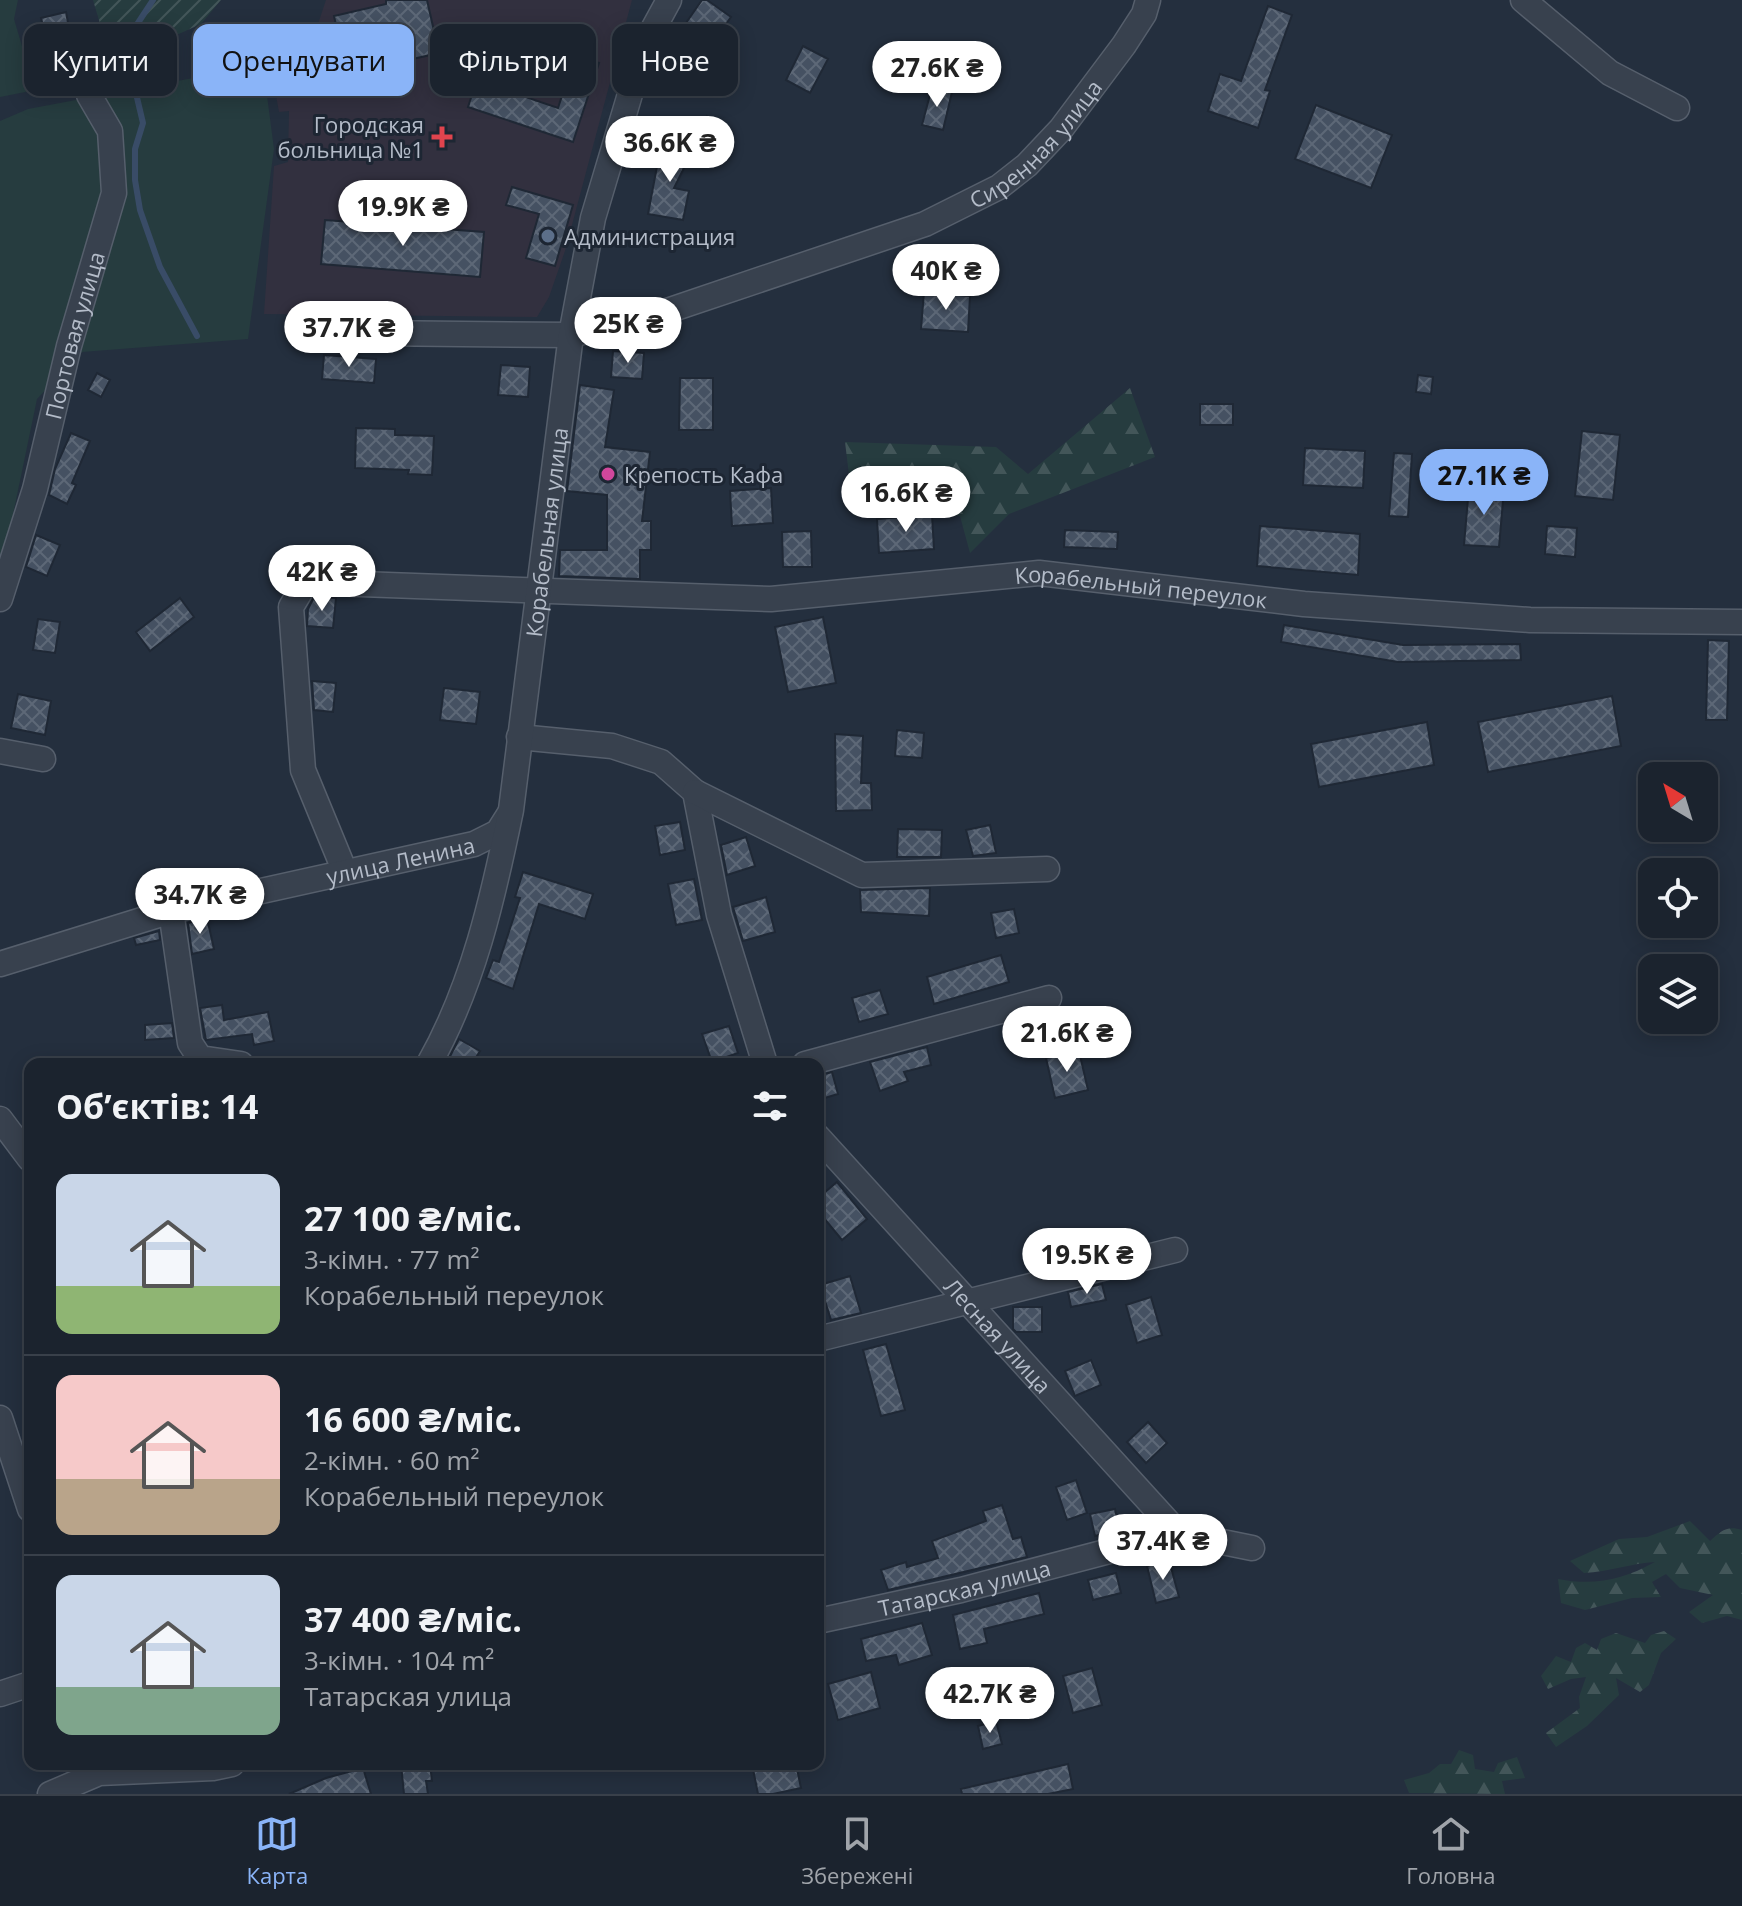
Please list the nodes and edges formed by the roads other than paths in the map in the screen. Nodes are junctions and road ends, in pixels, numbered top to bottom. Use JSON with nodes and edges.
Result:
{"nodes":[{"id":1,"x":669,"y":0,"type":"edge"},
{"id":2,"x":1148,"y":0,"type":"edge"},
{"id":3,"x":1523,"y":0,"type":"edge"},
{"id":4,"x":90,"y":96,"type":"edge"},
{"id":5,"x":1677,"y":108,"type":"dead end"},
{"id":6,"x":369,"y":333,"type":"dead end"},
{"id":7,"x":571,"y":335,"type":"junction"},
{"id":8,"x":540,"y":590,"type":"junction"},
{"id":9,"x":0,"y":599,"type":"edge"},
{"id":10,"x":1742,"y":622,"type":"edge"},
{"id":11,"x":519,"y":737,"type":"junction"},
{"id":12,"x":0,"y":751,"type":"edge"},
{"id":13,"x":43,"y":759,"type":"dead end"},
{"id":14,"x":695,"y":792,"type":"junction"},
{"id":15,"x":511,"y":810,"type":"junction"},
{"id":16,"x":1047,"y":869,"type":"dead end"},
{"id":17,"x":345,"y":872,"type":"junction"},
{"id":18,"x":171,"y":911,"type":"junction"},
{"id":19,"x":0,"y":964,"type":"edge"},
{"id":20,"x":1049,"y":998,"type":"dead end"},
{"id":21,"x":200,"y":1058,"type":"edge"},
{"id":22,"x":432,"y":1058,"type":"edge"},
{"id":23,"x":763,"y":1058,"type":"edge"},
{"id":24,"x":824,"y":1059,"type":"edge"},
{"id":25,"x":0,"y":1119,"type":"edge"},
{"id":26,"x":824,"y":1144,"type":"edge"},
{"id":27,"x":24,"y":1151,"type":"edge"},
{"id":28,"x":1175,"y":1250,"type":"dead end"},
{"id":29,"x":967,"y":1301,"type":"junction"},
{"id":30,"x":824,"y":1337,"type":"edge"},
{"id":31,"x":0,"y":1418,"type":"edge"},
{"id":32,"x":9,"y":1479,"type":"edge"},
{"id":33,"x":24,"y":1500,"type":"edge"},
{"id":34,"x":1178,"y":1533,"type":"junction"},
{"id":35,"x":1252,"y":1548,"type":"dead end"},
{"id":36,"x":824,"y":1620,"type":"edge"},
{"id":37,"x":24,"y":1686,"type":"edge"},
{"id":38,"x":0,"y":1694,"type":"edge"},
{"id":39,"x":198,"y":1770,"type":"edge"},
{"id":40,"x":97,"y":1783,"type":"edge"},
{"id":41,"x":50,"y":1794,"type":"edge"}],
"edges":[{"from":1,"to":7,"type":"street","name":"Корабельная улица"},
{"from":2,"to":7,"type":"street","name":"Сиренная улица"},
{"from":3,"to":5,"type":"street"},
{"from":4,"to":9,"type":"street","name":"Портовая улица"},
{"from":6,"to":7,"type":"street","name":"Сиренная улица"},
{"from":7,"to":8,"type":"street","name":"Корабельная улица"},
{"from":8,"to":10,"type":"street","name":"Корабельный переулок"},
{"from":8,"to":11,"type":"street","name":"Корабельная улица"},
{"from":8,"to":17,"type":"street","name":"Корабельный переулок"},
{"from":11,"to":14,"type":"street"},
{"from":11,"to":15,"type":"street","name":"Корабельная улица"},
{"from":12,"to":13,"type":"street"},
{"from":14,"to":16,"type":"street"},
{"from":14,"to":23,"type":"street"},
{"from":15,"to":17,"type":"street","name":"улица Ленина"},
{"from":15,"to":22,"type":"street","name":"Корабельная улица"},
{"from":17,"to":18,"type":"street","name":"улица Ленина"},
{"from":18,"to":19,"type":"street","name":"улица Ленина"},
{"from":18,"to":21,"type":"street"},
{"from":20,"to":24,"type":"street"},
{"from":25,"to":27,"type":"street"},
{"from":26,"to":29,"type":"street","name":"Лесная улица"},
{"from":28,"to":29,"type":"street"},
{"from":29,"to":30,"type":"street"},
{"from":29,"to":34,"type":"street","name":"Лесная улица"},
{"from":31,"to":32,"type":"street"},
{"from":32,"to":33,"type":"street"},
{"from":34,"to":35,"type":"street","name":"Татарская улица"},
{"from":34,"to":36,"type":"street","name":"Татарская улица"},
{"from":37,"to":38,"type":"street"},
{"from":39,"to":40,"type":"street"},
{"from":40,"to":41,"type":"street"}]}
